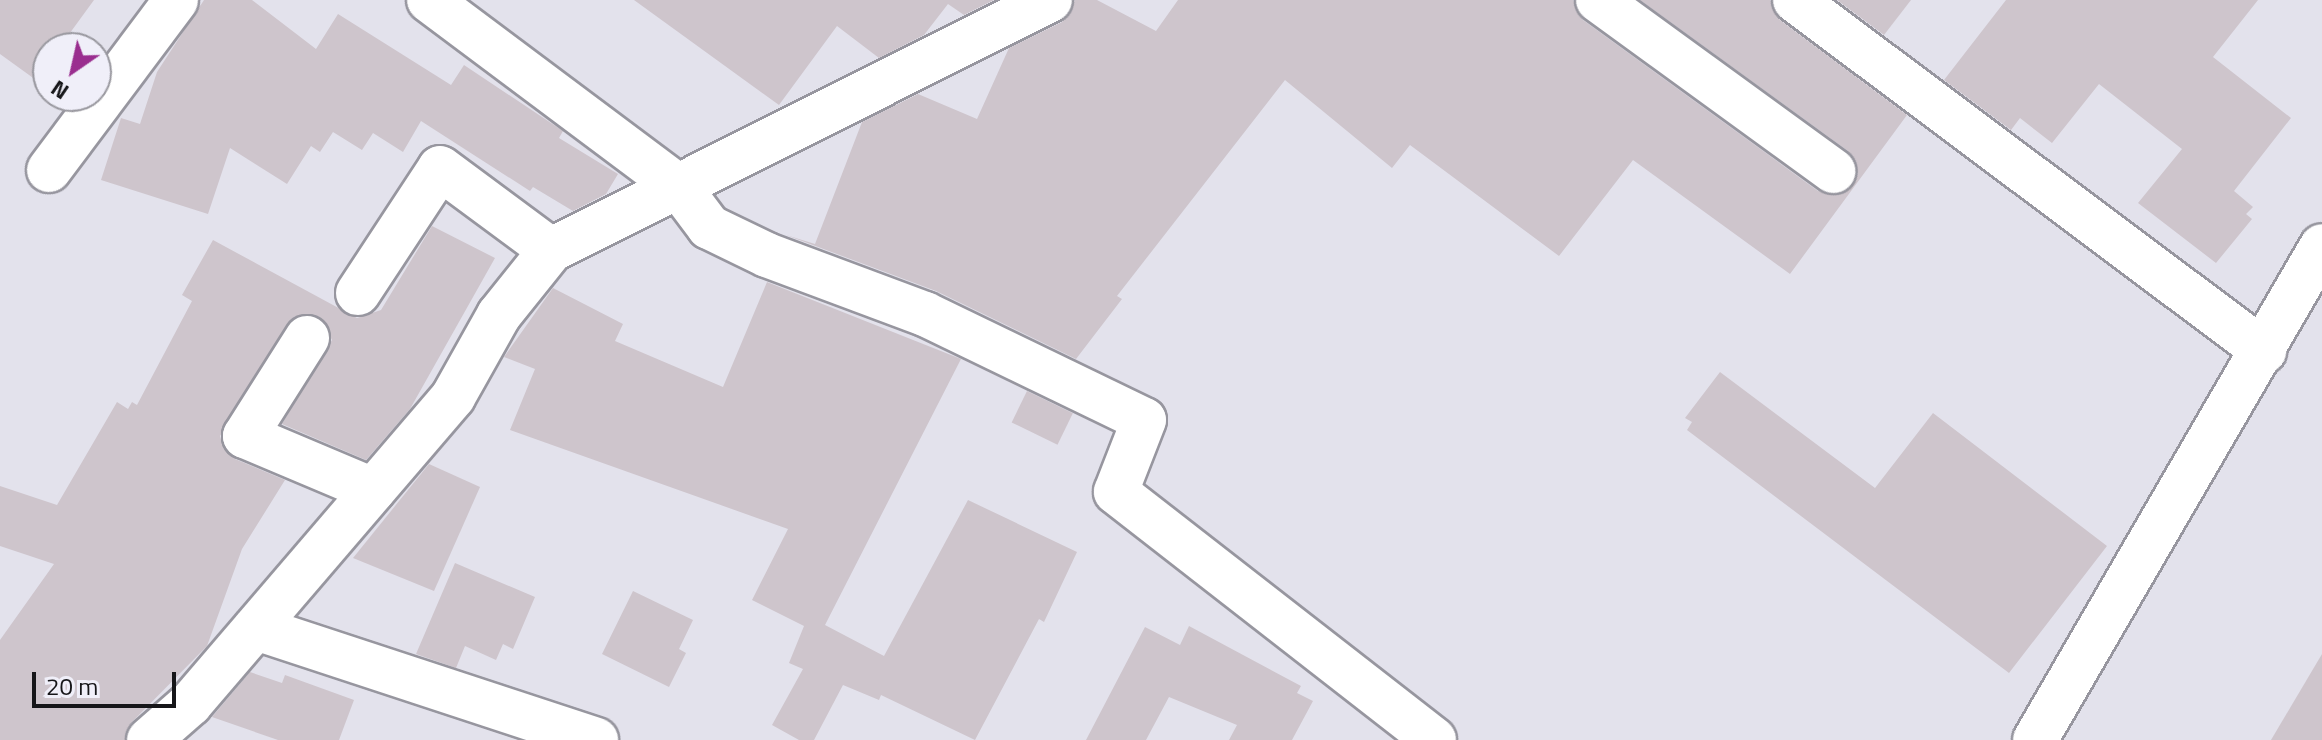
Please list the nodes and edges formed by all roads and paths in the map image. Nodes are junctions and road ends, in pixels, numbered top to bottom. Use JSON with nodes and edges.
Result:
{"nodes":[{"id":1,"x":176,"y":0,"type":"edge"},
{"id":2,"x":429,"y":0,"type":"edge"},
{"id":3,"x":1050,"y":0,"type":"edge"},
{"id":4,"x":1598,"y":0,"type":"edge"},
{"id":5,"x":1795,"y":0,"type":"edge"},
{"id":6,"x":49,"y":170,"type":"dead end"},
{"id":7,"x":1833,"y":171,"type":"dead end"},
{"id":8,"x":679,"y":187,"type":"junction"},
{"id":9,"x":2322,"y":246,"type":"edge"},
{"id":10,"x":551,"y":250,"type":"junction"},
{"id":11,"x":358,"y":293,"type":"dead end"},
{"id":12,"x":307,"y":338,"type":"dead end"},
{"id":13,"x":2264,"y":351,"type":"junction"},
{"id":14,"x":373,"y":490,"type":"junction"},
{"id":15,"x":256,"y":628,"type":"junction"},
{"id":16,"x":149,"y":740,"type":"edge"},
{"id":17,"x":596,"y":740,"type":"edge"},
{"id":18,"x":1434,"y":740,"type":"edge"},
{"id":19,"x":2035,"y":740,"type":"edge"}],
"edges":[{"from":1,"to":6,"type":"street"},
{"from":2,"to":8,"type":"street"},
{"from":3,"to":8,"type":"street"},
{"from":4,"to":7,"type":"street"},
{"from":5,"to":13,"type":"street"},
{"from":8,"to":10,"type":"street"},
{"from":8,"to":18,"type":"street"},
{"from":9,"to":13,"type":"street"},
{"from":10,"to":11,"type":"street"},
{"from":10,"to":14,"type":"street"},
{"from":12,"to":14,"type":"street"},
{"from":13,"to":19,"type":"street"},
{"from":14,"to":15,"type":"street"},
{"from":15,"to":16,"type":"street"},
{"from":15,"to":17,"type":"street"}]}
